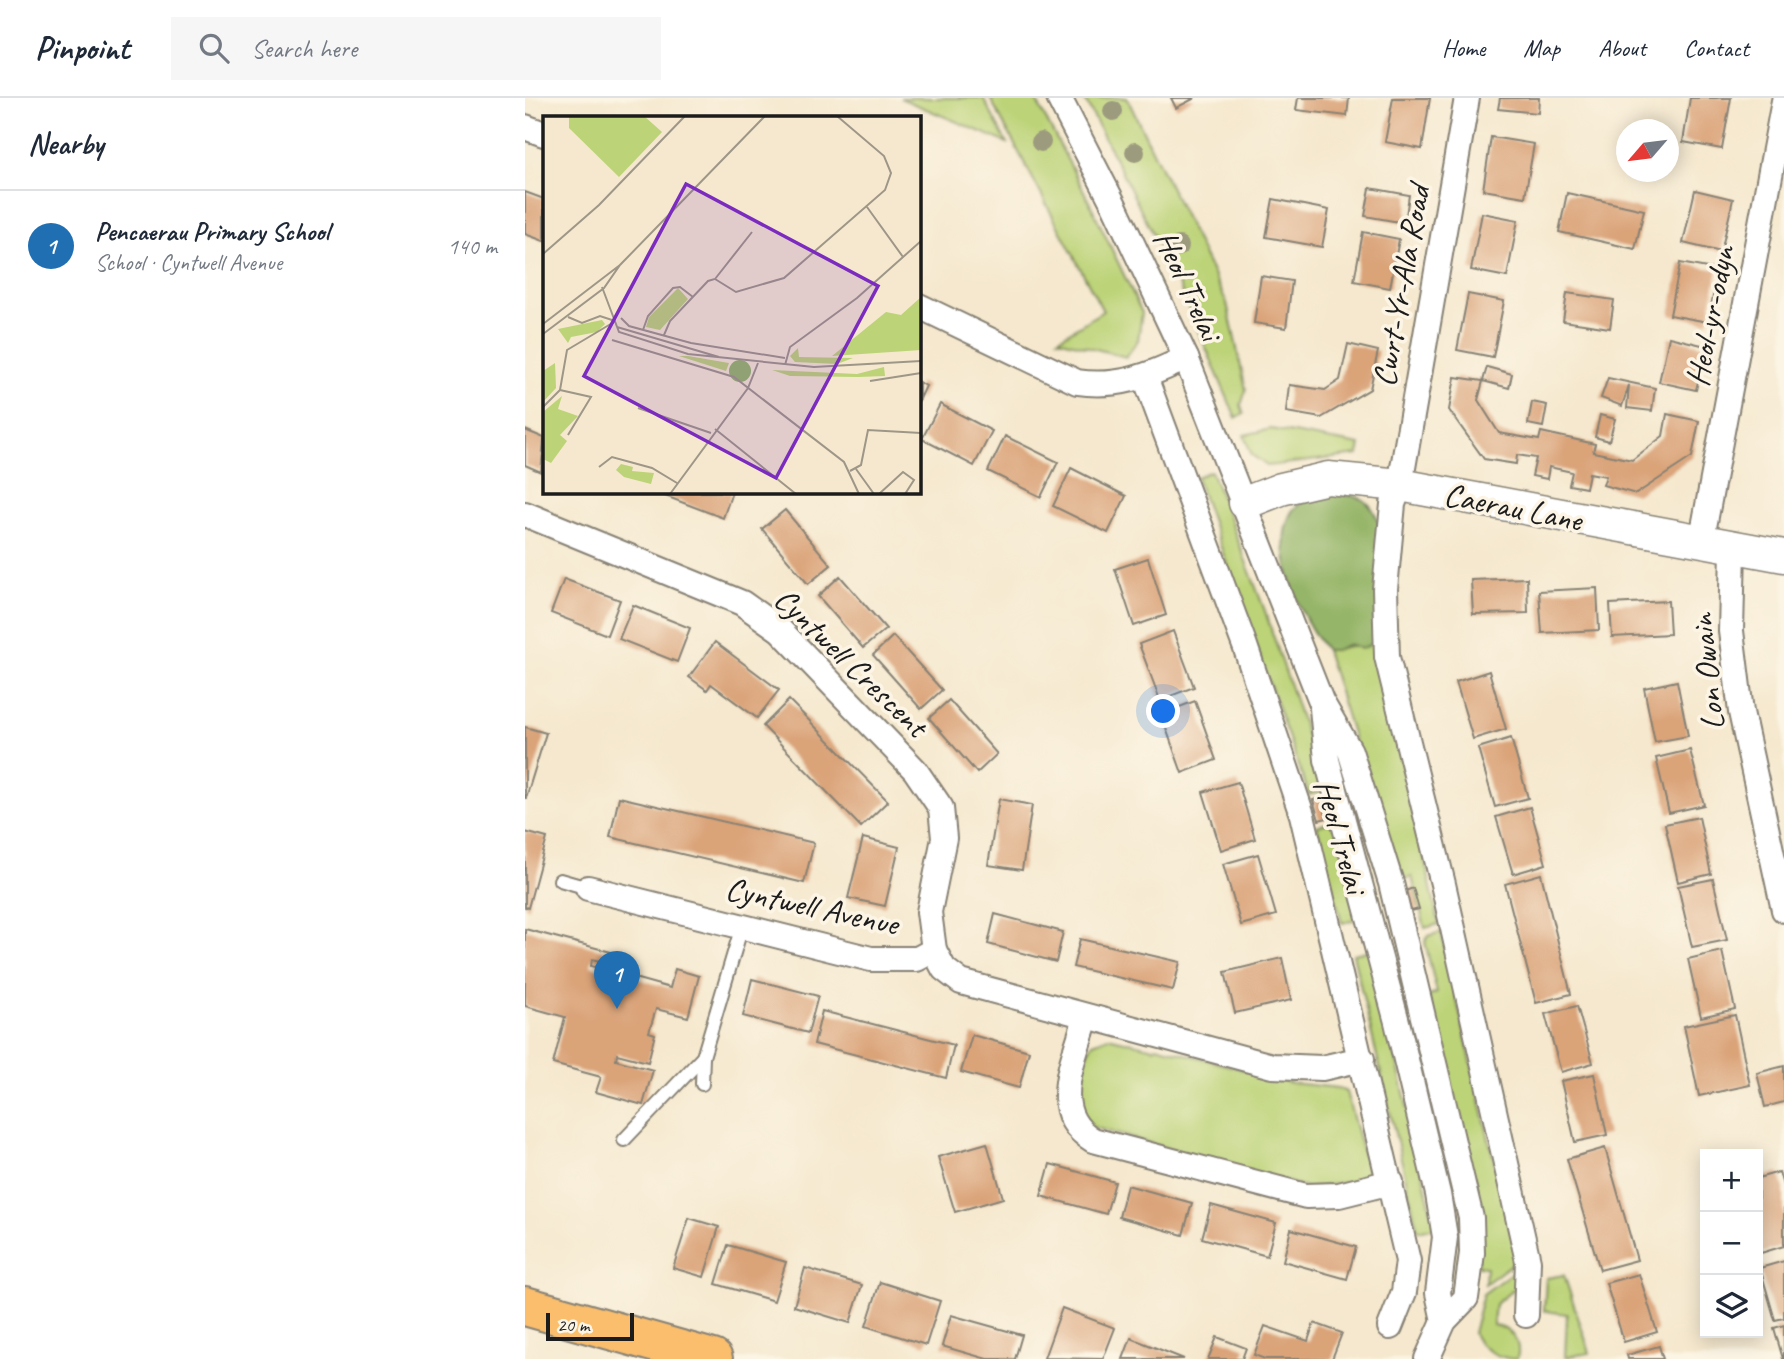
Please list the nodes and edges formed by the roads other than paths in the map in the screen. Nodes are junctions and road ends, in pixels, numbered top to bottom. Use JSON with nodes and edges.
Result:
{"nodes":[{"id":1,"x":1059,"y":98,"type":"edge"},
{"id":2,"x":1467,"y":98,"type":"edge"},
{"id":3,"x":1784,"y":101,"type":"edge"},
{"id":4,"x":525,"y":127,"type":"edge"},
{"id":5,"x":543,"y":134,"type":"edge"},
{"id":6,"x":921,"y":307,"type":"edge"},
{"id":7,"x":1185,"y":358,"type":"junction"},
{"id":8,"x":1145,"y":377,"type":"junction"},
{"id":9,"x":1400,"y":485,"type":"junction"},
{"id":10,"x":1245,"y":503,"type":"junction"},
{"id":11,"x":525,"y":514,"type":"edge"},
{"id":12,"x":1701,"y":543,"type":"junction"},
{"id":13,"x":1733,"y":549,"type":"junction"},
{"id":14,"x":1784,"y":556,"type":"edge"},
{"id":15,"x":560,"y":880,"type":"dead end"},
{"id":16,"x":588,"y":888,"type":"joint"},
{"id":17,"x":1784,"y":910,"type":"edge"},
{"id":18,"x":742,"y":926,"type":"junction"},
{"id":19,"x":934,"y":950,"type":"junction"},
{"id":20,"x":1086,"y":1017,"type":"junction"},
{"id":21,"x":703,"y":1057,"type":"junction"},
{"id":22,"x":1362,"y":1059,"type":"junction"},
{"id":23,"x":702,"y":1084,"type":"dead end"},
{"id":24,"x":624,"y":1140,"type":"dead end"},
{"id":25,"x":1391,"y":1182,"type":"junction"},
{"id":26,"x":525,"y":1306,"type":"edge"},
{"id":27,"x":1526,"y":1315,"type":"dead end"},
{"id":28,"x":1390,"y":1326,"type":"dead end"},
{"id":29,"x":1437,"y":1357,"type":"edge"},
{"id":30,"x":713,"y":1359,"type":"edge"}],
"edges":[{"from":1,"to":7,"type":"street","name":"Heol Trelai"},
{"from":2,"to":9,"type":"street","name":"Cwrt-Yr-Ala Road"},
{"from":3,"to":12,"type":"street","name":"Heol-yr-odyn"},
{"from":4,"to":5,"type":"street"},
{"from":6,"to":8,"type":"street"},
{"from":7,"to":8,"type":"street"},
{"from":7,"to":10,"type":"street","name":"Heol Trelai"},
{"from":8,"to":22,"type":"street","name":"Heol Trelai"},
{"from":9,"to":10,"type":"street","name":"Caerau Lane"},
{"from":9,"to":12,"type":"street","name":"Caerau Lane"},
{"from":9,"to":27,"type":"street"},
{"from":10,"to":29,"type":"street","name":"Heol Trelai"},
{"from":11,"to":19,"type":"street","name":"Cyntwell Crescent"},
{"from":12,"to":13,"type":"street","name":"Caerau Lane"},
{"from":13,"to":14,"type":"street","name":"Caerau Lane"},
{"from":13,"to":17,"type":"street","name":"Lon Owain"},
{"from":15,"to":16,"type":"lane"},
{"from":16,"to":18,"type":"street","name":"Cyntwell Avenue"},
{"from":18,"to":19,"type":"street","name":"Cyntwell Avenue"},
{"from":18,"to":21,"type":"lane"},
{"from":19,"to":20,"type":"street","name":"Cyntwell Avenue"},
{"from":20,"to":22,"type":"street","name":"Cyntwell Avenue"},
{"from":20,"to":25,"type":"street"},
{"from":21,"to":23,"type":"lane"},
{"from":21,"to":24,"type":"lane"},
{"from":22,"to":25,"type":"street","name":"Heol Trelai"},
{"from":25,"to":28,"type":"street","name":"Heol Trelai"},
{"from":26,"to":30,"type":"highway"}]}
